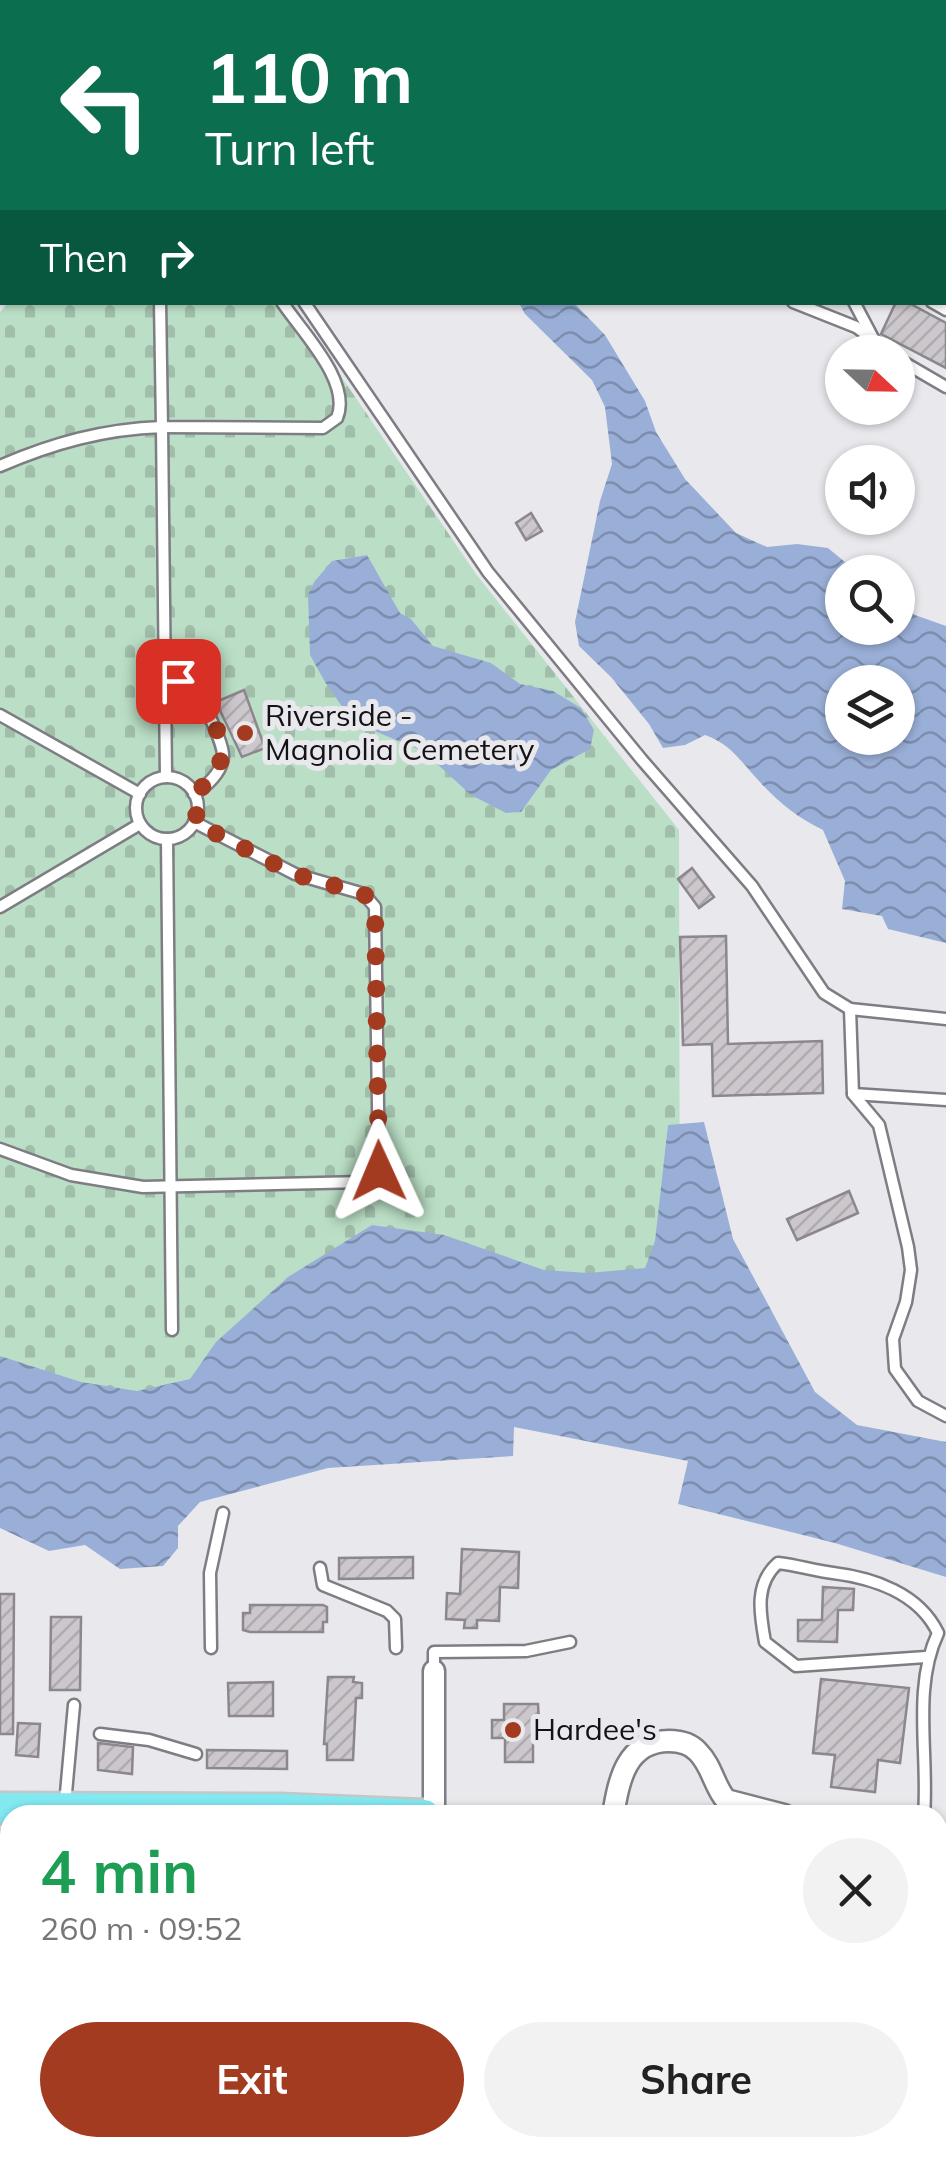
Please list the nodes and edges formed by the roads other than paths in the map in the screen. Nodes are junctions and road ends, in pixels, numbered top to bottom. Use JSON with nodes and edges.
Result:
{"nodes":[{"id":1,"x":160,"y":305,"type":"edge"},
{"id":2,"x":284,"y":305,"type":"edge"},
{"id":3,"x":306,"y":305,"type":"edge"},
{"id":4,"x":801,"y":305,"type":"edge"},
{"id":5,"x":856,"y":305,"type":"edge"},
{"id":6,"x":867,"y":335,"type":"edge"},
{"id":7,"x":871,"y":335,"type":"edge"},
{"id":8,"x":915,"y":369,"type":"edge"},
{"id":9,"x":946,"y":387,"type":"edge"},
{"id":10,"x":162,"y":428,"type":"junction"},
{"id":11,"x":0,"y":466,"type":"edge"},
{"id":12,"x":165,"y":682,"type":"junction"},
{"id":13,"x":0,"y":715,"type":"edge"},
{"id":14,"x":166,"y":778,"type":"junction"},
{"id":15,"x":140,"y":794,"type":"junction"},
{"id":16,"x":194,"y":794,"type":"junction"},
{"id":17,"x":194,"y":822,"type":"junction"},
{"id":18,"x":140,"y":824,"type":"junction"},
{"id":19,"x":167,"y":839,"type":"junction"},
{"id":20,"x":0,"y":906,"type":"edge"},
{"id":21,"x":850,"y":1009,"type":"junction"},
{"id":22,"x":946,"y":1018,"type":"edge"},
{"id":23,"x":853,"y":1094,"type":"junction"},
{"id":24,"x":946,"y":1100,"type":"edge"},
{"id":25,"x":0,"y":1148,"type":"edge"},
{"id":26,"x":172,"y":1188,"type":"junction"},
{"id":27,"x":172,"y":1330,"type":"dead end"},
{"id":28,"x":946,"y":1416,"type":"edge"},
{"id":29,"x":223,"y":1513,"type":"dead end"},
{"id":30,"x":320,"y":1568,"type":"dead end"},
{"id":31,"x":942,"y":1634,"type":"edge"},
{"id":32,"x":570,"y":1642,"type":"dead end"},
{"id":33,"x":211,"y":1648,"type":"dead end"},
{"id":34,"x":396,"y":1648,"type":"dead end"},
{"id":35,"x":926,"y":1657,"type":"junction"},
{"id":36,"x":434,"y":1670,"type":"joint"},
{"id":37,"x":74,"y":1705,"type":"dead end"},
{"id":38,"x":100,"y":1734,"type":"dead end"},
{"id":39,"x":196,"y":1754,"type":"dead end"},
{"id":40,"x":64,"y":1805,"type":"edge"},
{"id":41,"x":434,"y":1805,"type":"edge"},
{"id":42,"x":615,"y":1805,"type":"edge"},
{"id":43,"x":745,"y":1805,"type":"edge"},
{"id":44,"x":925,"y":1805,"type":"edge"}],
"edges":[{"from":1,"to":10,"type":"lane"},
{"from":2,"to":10,"type":"lane"},
{"from":3,"to":21,"type":"lane"},
{"from":4,"to":6,"type":"lane"},
{"from":5,"to":7,"type":"lane"},
{"from":8,"to":9,"type":"lane"},
{"from":10,"to":11,"type":"lane"},
{"from":10,"to":12,"type":"lane"},
{"from":12,"to":14,"type":"lane"},
{"from":12,"to":16,"type":"lane"},
{"from":13,"to":15,"type":"lane"},
{"from":14,"to":15,"type":"lane"},
{"from":14,"to":16,"type":"lane"},
{"from":15,"to":18,"type":"lane"},
{"from":16,"to":17,"type":"lane"},
{"from":17,"to":19,"type":"lane"},
{"from":17,"to":26,"type":"lane"},
{"from":18,"to":19,"type":"lane"},
{"from":18,"to":20,"type":"lane"},
{"from":19,"to":26,"type":"lane"},
{"from":21,"to":22,"type":"lane"},
{"from":21,"to":23,"type":"lane"},
{"from":23,"to":24,"type":"lane"},
{"from":23,"to":28,"type":"lane"},
{"from":25,"to":26,"type":"lane"},
{"from":26,"to":27,"type":"lane"},
{"from":29,"to":33,"type":"lane"},
{"from":30,"to":34,"type":"lane"},
{"from":31,"to":35,"type":"lane"},
{"from":31,"to":35,"type":"lane"},
{"from":32,"to":36,"type":"lane"},
{"from":35,"to":44,"type":"lane"},
{"from":36,"to":41,"type":"street"},
{"from":37,"to":40,"type":"lane"},
{"from":38,"to":39,"type":"lane"},
{"from":42,"to":43,"type":"street"}]}
